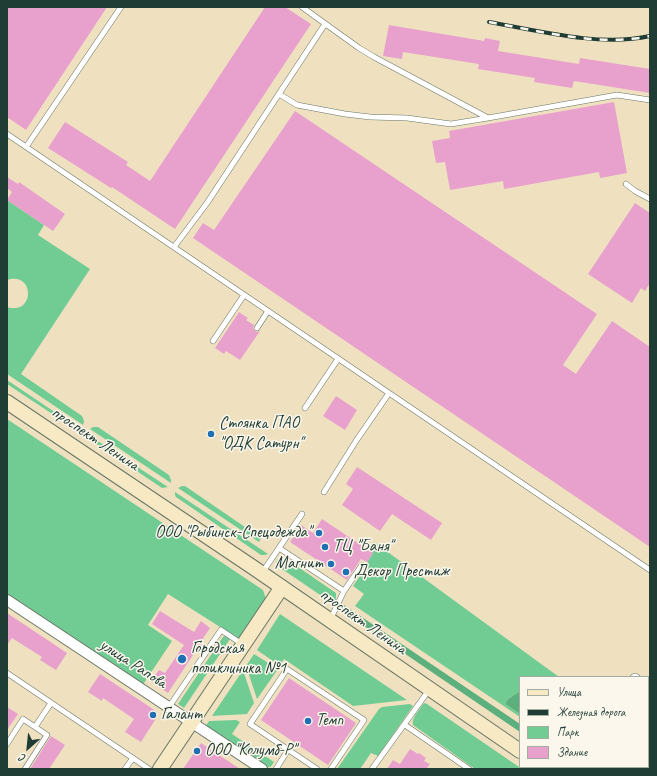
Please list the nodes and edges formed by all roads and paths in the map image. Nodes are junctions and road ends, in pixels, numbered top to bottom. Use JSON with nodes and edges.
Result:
{"nodes":[{"id":1,"x":121,"y":7,"type":"edge"},
{"id":2,"x":302,"y":7,"type":"edge"},
{"id":3,"x":326,"y":24,"type":"junction"},
{"id":4,"x":279,"y":94,"type":"junction"},
{"id":5,"x":650,"y":100,"type":"edge"},
{"id":6,"x":488,"y":118,"type":"junction"},
{"id":7,"x":7,"y":134,"type":"edge"},
{"id":8,"x":26,"y":147,"type":"junction"},
{"id":9,"x":626,"y":184,"type":"dead end"},
{"id":10,"x":650,"y":199,"type":"edge"},
{"id":11,"x":174,"y":247,"type":"junction"},
{"id":12,"x":244,"y":295,"type":"junction"},
{"id":13,"x":268,"y":311,"type":"junction"},
{"id":14,"x":257,"y":328,"type":"dead end"},
{"id":15,"x":213,"y":341,"type":"dead end"},
{"id":16,"x":338,"y":359,"type":"junction"},
{"id":17,"x":389,"y":393,"type":"junction"},
{"id":18,"x":7,"y":402,"type":"edge"},
{"id":19,"x":305,"y":408,"type":"dead end"},
{"id":20,"x":324,"y":492,"type":"dead end"},
{"id":21,"x":302,"y":514,"type":"dead end"},
{"id":22,"x":279,"y":548,"type":"junction"},
{"id":23,"x":362,"y":564,"type":"dead end"},
{"id":24,"x":650,"y":570,"type":"edge"},
{"id":25,"x":262,"y":574,"type":"junction"},
{"id":26,"x":282,"y":587,"type":"junction"},
{"id":27,"x":344,"y":591,"type":"junction"},
{"id":28,"x":7,"y":600,"type":"edge"},
{"id":29,"x":330,"y":620,"type":"junction"},
{"id":30,"x":244,"y":644,"type":"junction"},
{"id":31,"x":7,"y":673,"type":"edge"},
{"id":32,"x":430,"y":689,"type":"junction"},
{"id":33,"x":51,"y":703,"type":"junction"},
{"id":34,"x":169,"y":707,"type":"junction"},
{"id":35,"x":192,"y":722,"type":"junction"},
{"id":36,"x":405,"y":725,"type":"junction"},
{"id":37,"x":35,"y":727,"type":"junction"},
{"id":38,"x":7,"y":744,"type":"edge"},
{"id":39,"x":288,"y":750,"type":"junction"},
{"id":40,"x":519,"y":750,"type":"edge"},
{"id":41,"x":133,"y":758,"type":"junction"},
{"id":42,"x":460,"y":767,"type":"edge"},
{"id":43,"x":258,"y":768,"type":"edge"},
{"id":44,"x":25,"y":769,"type":"edge"},
{"id":45,"x":125,"y":769,"type":"edge"},
{"id":46,"x":149,"y":769,"type":"edge"},
{"id":47,"x":160,"y":769,"type":"edge"},
{"id":48,"x":276,"y":769,"type":"edge"},
{"id":49,"x":317,"y":769,"type":"edge"},
{"id":50,"x":331,"y":769,"type":"edge"},
{"id":51,"x":372,"y":769,"type":"edge"},
{"id":52,"x":469,"y":769,"type":"edge"}],
"edges":[{"from":1,"to":8,"type":"lane"},
{"from":2,"to":3,"type":"lane"},
{"from":3,"to":4,"type":"lane"},
{"from":3,"to":6,"type":"lane"},
{"from":4,"to":6,"type":"lane"},
{"from":4,"to":11,"type":"lane"},
{"from":5,"to":6,"type":"lane"},
{"from":7,"to":8,"type":"lane"},
{"from":8,"to":11,"type":"lane"},
{"from":9,"to":10,"type":"lane"},
{"from":11,"to":12,"type":"lane"},
{"from":12,"to":13,"type":"lane"},
{"from":12,"to":15,"type":"lane"},
{"from":13,"to":14,"type":"lane"},
{"from":13,"to":16,"type":"lane"},
{"from":16,"to":17,"type":"lane"},
{"from":16,"to":19,"type":"lane"},
{"from":17,"to":20,"type":"lane"},
{"from":17,"to":24,"type":"lane"},
{"from":18,"to":25,"type":"main road","name":"проспект Ленина"},
{"from":21,"to":22,"type":"lane"},
{"from":22,"to":25,"type":"lane"},
{"from":22,"to":27,"type":"lane"},
{"from":23,"to":27,"type":"lane"},
{"from":25,"to":26,"type":"main road","name":"проспект Ленина"},
{"from":26,"to":29,"type":"main road","name":"проспект Ленина"},
{"from":26,"to":30,"type":"main road"},
{"from":27,"to":29,"type":"lane"},
{"from":28,"to":34,"type":"street","name":"улица Рапова"},
{"from":29,"to":32,"type":"main road","name":"проспект Ленина"},
{"from":30,"to":34,"type":"lane"},
{"from":30,"to":35,"type":"main road"},
{"from":31,"to":33,"type":"lane"},
{"from":32,"to":36,"type":"lane"},
{"from":32,"to":40,"type":"main road","name":"проспект Ленина"},
{"from":33,"to":37,"type":"lane"},
{"from":33,"to":41,"type":"lane"},
{"from":34,"to":35,"type":"street","name":"улица Рапова"},
{"from":35,"to":43,"type":"street","name":"улица Рапова"},
{"from":35,"to":47,"type":"main road"},
{"from":36,"to":42,"type":"lane"},
{"from":36,"to":51,"type":"lane"},
{"from":37,"to":38,"type":"lane"},
{"from":37,"to":44,"type":"lane"},
{"from":39,"to":48,"type":"lane"},
{"from":39,"to":49,"type":"lane"},
{"from":39,"to":50,"type":"lane"},
{"from":41,"to":45,"type":"lane"},
{"from":41,"to":46,"type":"lane"},
{"from":42,"to":52,"type":"lane"}]}
